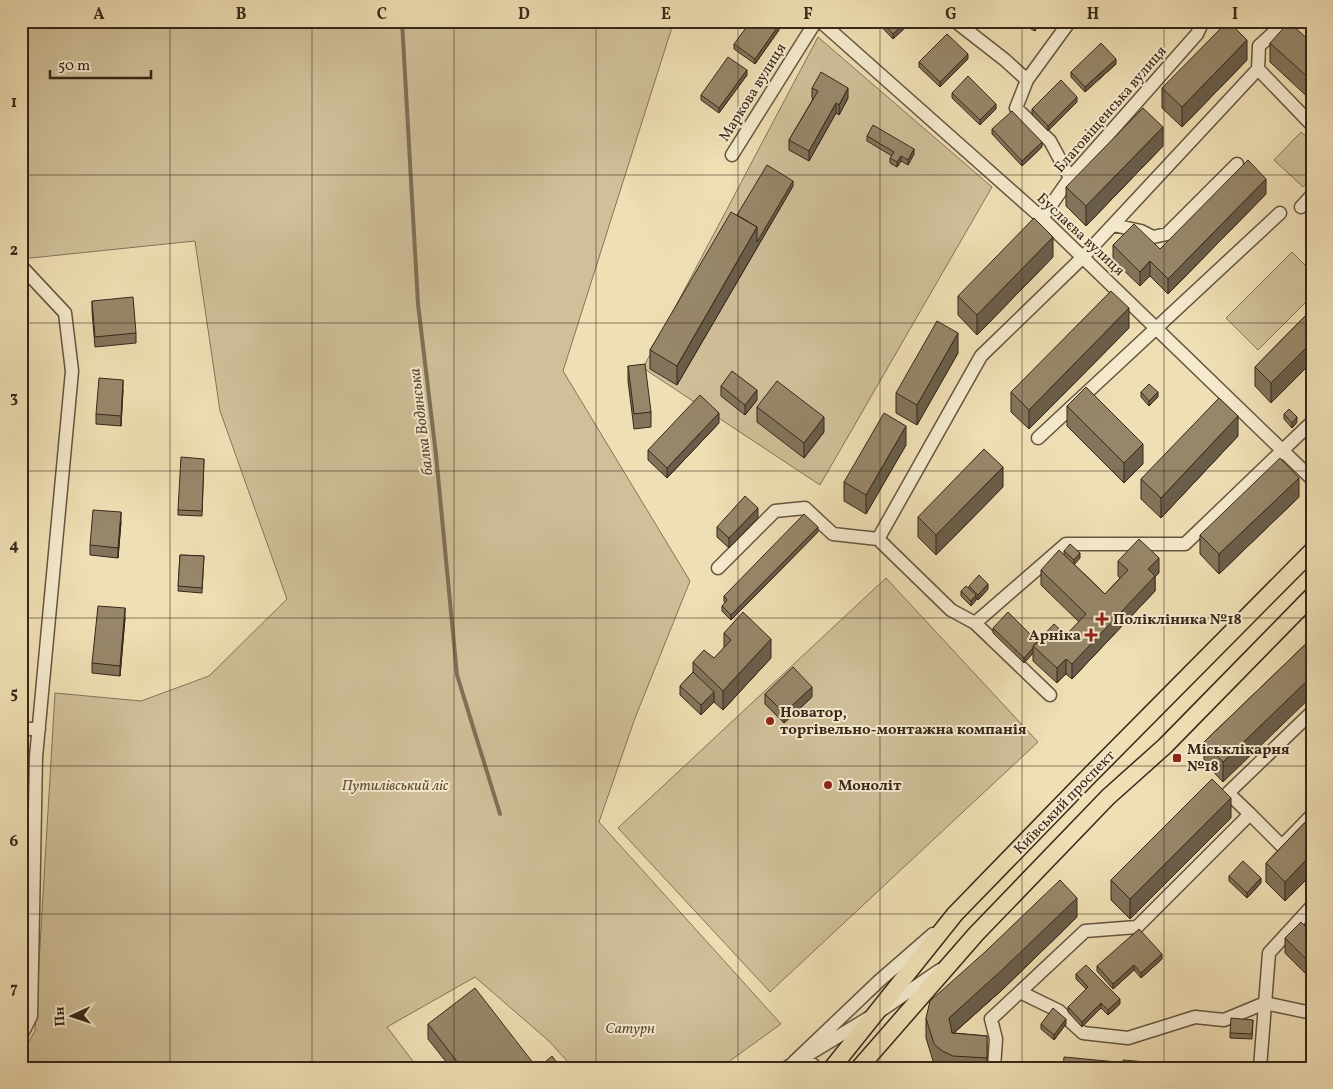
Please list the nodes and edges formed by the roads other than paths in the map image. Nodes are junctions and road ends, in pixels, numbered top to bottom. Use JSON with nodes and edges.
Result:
{"nodes":[{"id":1,"x":816,"y":21,"type":"edge"},
{"id":2,"x":820,"y":21,"type":"edge"},
{"id":3,"x":955,"y":21,"type":"edge"},
{"id":4,"x":1070,"y":21,"type":"edge"},
{"id":5,"x":1203,"y":21,"type":"edge"},
{"id":6,"x":1285,"y":24,"type":"edge"},
{"id":7,"x":1258,"y":69,"type":"junction"},
{"id":8,"x":1027,"y":80,"type":"junction"},
{"id":9,"x":1312,"y":124,"type":"edge"},
{"id":10,"x":732,"y":155,"type":"dead end"},
{"id":11,"x":1237,"y":164,"type":"dead end"},
{"id":12,"x":1070,"y":178,"type":"junction"},
{"id":13,"x":1312,"y":195,"type":"edge"},
{"id":14,"x":1301,"y":207,"type":"dead end"},
{"id":15,"x":1280,"y":213,"type":"dead end"},
{"id":16,"x":1042,"y":218,"type":"junction"},
{"id":17,"x":1113,"y":225,"type":"junction"},
{"id":18,"x":1082,"y":258,"type":"junction"},
{"id":19,"x":21,"y":266,"type":"edge"},
{"id":20,"x":1155,"y":328,"type":"junction"},
{"id":21,"x":1312,"y":422,"type":"edge"},
{"id":22,"x":1038,"y":438,"type":"dead end"},
{"id":23,"x":1283,"y":451,"type":"junction"},
{"id":24,"x":1312,"y":479,"type":"edge"},
{"id":25,"x":878,"y":540,"type":"junction"},
{"id":26,"x":1312,"y":551,"type":"edge"},
{"id":27,"x":718,"y":568,"type":"dead end"},
{"id":28,"x":1312,"y":596,"type":"edge"},
{"id":29,"x":975,"y":623,"type":"junction"},
{"id":30,"x":1050,"y":695,"type":"dead end"},
{"id":31,"x":1312,"y":712,"type":"edge"},
{"id":32,"x":21,"y":729,"type":"edge"},
{"id":33,"x":38,"y":729,"type":"junction"},
{"id":34,"x":1250,"y":814,"type":"junction"},
{"id":35,"x":1312,"y":815,"type":"edge"},
{"id":36,"x":1312,"y":906,"type":"edge"},
{"id":37,"x":955,"y":914,"type":"junction"},
{"id":38,"x":976,"y":934,"type":"junction"},
{"id":39,"x":949,"y":964,"type":"junction"},
{"id":40,"x":1020,"y":992,"type":"junction"},
{"id":41,"x":1265,"y":1003,"type":"junction"},
{"id":42,"x":880,"y":1010,"type":"junction"},
{"id":43,"x":1312,"y":1013,"type":"edge"},
{"id":44,"x":21,"y":1036,"type":"edge"},
{"id":45,"x":790,"y":1065,"type":"edge"},
{"id":46,"x":816,"y":1068,"type":"edge"},
{"id":47,"x":832,"y":1068,"type":"edge"},
{"id":48,"x":859,"y":1068,"type":"edge"},
{"id":49,"x":994,"y":1068,"type":"edge"},
{"id":50,"x":1260,"y":1068,"type":"edge"}],
"edges":[{"from":1,"to":10,"type":"street","name":"Маркова вулиця"},
{"from":2,"to":16,"type":"street","name":"Буслаєва вулиця"},
{"from":3,"to":8,"type":"street"},
{"from":4,"to":8,"type":"street"},
{"from":5,"to":12,"type":"street","name":"Благовіщенська вулиця"},
{"from":6,"to":7,"type":"street"},
{"from":7,"to":9,"type":"street"},
{"from":7,"to":17,"type":"street"},
{"from":8,"to":12,"type":"street"},
{"from":11,"to":17,"type":"street"},
{"from":12,"to":16,"type":"street","name":"Благовіщенська вулиця"},
{"from":13,"to":14,"type":"street"},
{"from":15,"to":20,"type":"street"},
{"from":16,"to":18,"type":"street","name":"Буслаєва вулиця"},
{"from":17,"to":18,"type":"street"},
{"from":18,"to":20,"type":"street","name":"Буслаєва вулиця"},
{"from":18,"to":25,"type":"street"},
{"from":19,"to":33,"type":"street"},
{"from":20,"to":22,"type":"street"},
{"from":20,"to":23,"type":"street","name":"Буслаєва вулиця"},
{"from":21,"to":23,"type":"street"},
{"from":23,"to":24,"type":"street","name":"Буслаєва вулиця"},
{"from":23,"to":29,"type":"street"},
{"from":25,"to":27,"type":"street"},
{"from":25,"to":29,"type":"street"},
{"from":26,"to":37,"type":"main road","name":"Київський проспект"},
{"from":28,"to":38,"type":"main road","name":"Київський проспект"},
{"from":29,"to":30,"type":"street"},
{"from":31,"to":34,"type":"street"},
{"from":32,"to":33,"type":"street"},
{"from":33,"to":44,"type":"street"},
{"from":34,"to":35,"type":"street"},
{"from":34,"to":40,"type":"street"},
{"from":36,"to":41,"type":"street"},
{"from":37,"to":38,"type":"main road"},
{"from":37,"to":42,"type":"main road","name":"Київський проспект"},
{"from":37,"to":45,"type":"street"},
{"from":38,"to":39,"type":"main road","name":"Київський проспект"},
{"from":39,"to":42,"type":"street"},
{"from":39,"to":48,"type":"main road","name":"Київський проспект"},
{"from":40,"to":41,"type":"street"},
{"from":40,"to":49,"type":"street"},
{"from":41,"to":43,"type":"street"},
{"from":41,"to":50,"type":"street"},
{"from":42,"to":45,"type":"street"},
{"from":42,"to":47,"type":"main road","name":"Київський проспект"},
{"from":45,"to":46,"type":"street"}]}
